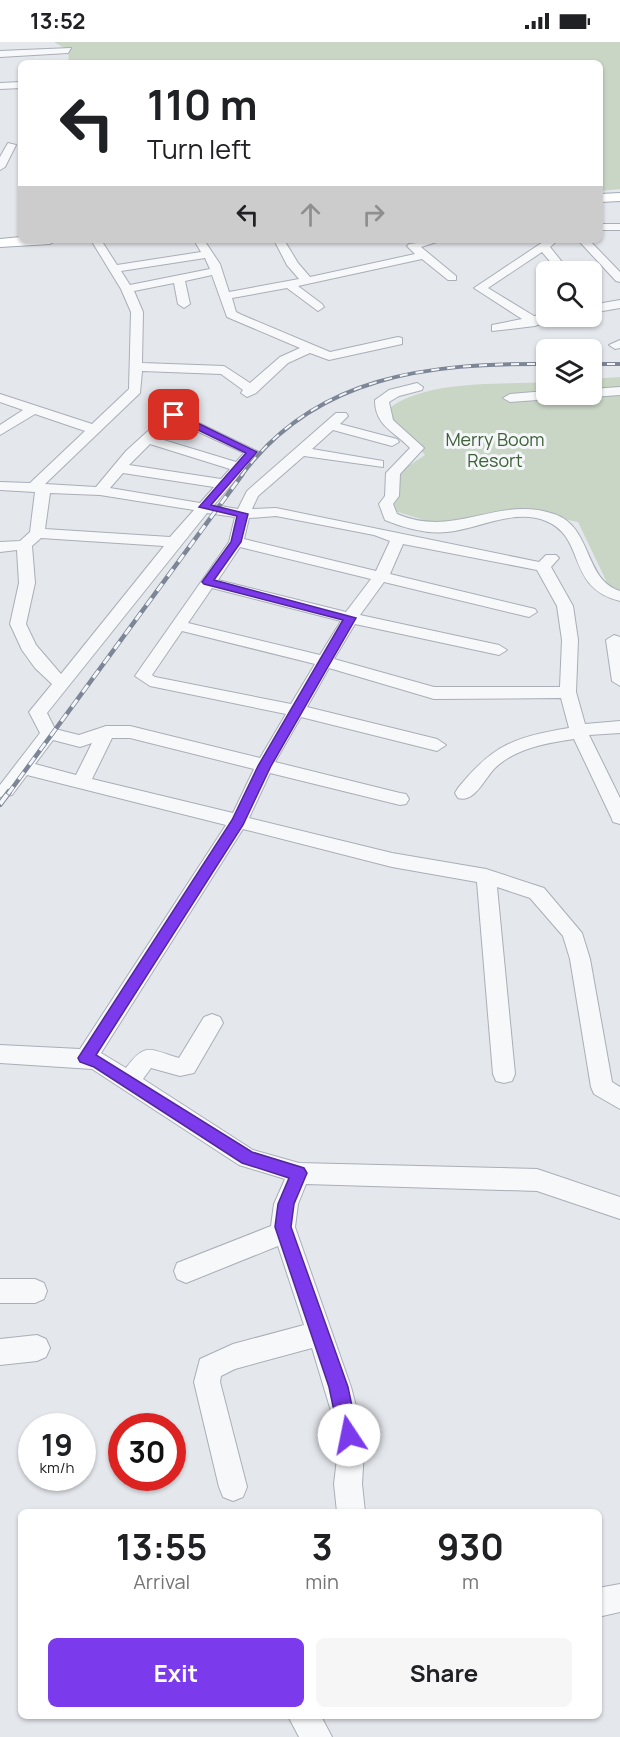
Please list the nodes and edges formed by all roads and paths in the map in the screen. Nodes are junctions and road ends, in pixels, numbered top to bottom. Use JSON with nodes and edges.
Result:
{"nodes":[{"id":1,"x":53,"y":42,"type":"edge"},
{"id":2,"x":68,"y":50,"type":"junction"},
{"id":3,"x":0,"y":54,"type":"edge"},
{"id":4,"x":67,"y":60,"type":"edge"},
{"id":5,"x":18,"y":85,"type":"edge"},
{"id":6,"x":0,"y":86,"type":"edge"},
{"id":7,"x":0,"y":95,"type":"edge"},
{"id":8,"x":18,"y":95,"type":"edge"},
{"id":9,"x":7,"y":143,"type":"edge"},
{"id":10,"x":0,"y":166,"type":"edge"},
{"id":11,"x":620,"y":197,"type":"edge"},
{"id":12,"x":603,"y":198,"type":"edge"},
{"id":13,"x":620,"y":226,"type":"edge"},
{"id":14,"x":603,"y":227,"type":"edge"},
{"id":15,"x":18,"y":242,"type":"edge"},
{"id":16,"x":0,"y":243,"type":"edge"},
{"id":17,"x":98,"y":243,"type":"edge"},
{"id":18,"x":201,"y":243,"type":"edge"},
{"id":19,"x":281,"y":243,"type":"edge"},
{"id":20,"x":425,"y":243,"type":"edge"},
{"id":21,"x":548,"y":243,"type":"edge"},
{"id":22,"x":587,"y":243,"type":"edge"},
{"id":23,"x":209,"y":254,"type":"junction"},
{"id":24,"x":423,"y":255,"type":"junction"},
{"id":25,"x":559,"y":261,"type":"edge"},
{"id":26,"x":114,"y":269,"type":"junction"},
{"id":27,"x":217,"y":271,"type":"junction"},
{"id":28,"x":179,"y":278,"type":"junction"},
{"id":29,"x":452,"y":278,"type":"dead end"},
{"id":30,"x":306,"y":279,"type":"junction"},
{"id":31,"x":620,"y":279,"type":"edge"},
{"id":32,"x":289,"y":284,"type":"junction"},
{"id":33,"x":127,"y":289,"type":"junction"},
{"id":34,"x":225,"y":296,"type":"junction"},
{"id":35,"x":184,"y":304,"type":"dead end"},
{"id":36,"x":620,"y":304,"type":"edge"},
{"id":37,"x":604,"y":306,"type":"edge"},
{"id":38,"x":318,"y":307,"type":"dead end"},
{"id":39,"x":535,"y":322,"type":"joint"},
{"id":40,"x":496,"y":328,"type":"dead end"},
{"id":41,"x":398,"y":341,"type":"dead end"},
{"id":42,"x":312,"y":347,"type":"junction"},
{"id":43,"x":138,"y":367,"type":"junction"},
{"id":44,"x":417,"y":387,"type":"dead end"},
{"id":45,"x":620,"y":391,"type":"edge"},
{"id":46,"x":602,"y":392,"type":"edge"},
{"id":47,"x":536,"y":396,"type":"edge"},
{"id":48,"x":0,"y":398,"type":"edge"},
{"id":49,"x":510,"y":398,"type":"dead end"},
{"id":50,"x":33,"y":409,"type":"junction"},
{"id":51,"x":93,"y":429,"type":"junction"},
{"id":52,"x":0,"y":431,"type":"edge"},
{"id":53,"x":147,"y":439,"type":"junction"},
{"id":54,"x":392,"y":442,"type":"dead end"},
{"id":55,"x":301,"y":451,"type":"junction"},
{"id":56,"x":378,"y":464,"type":"dead end"},
{"id":57,"x":238,"y":467,"type":"junction"},
{"id":58,"x":119,"y":468,"type":"junction"},
{"id":59,"x":224,"y":484,"type":"junction"},
{"id":60,"x":0,"y":486,"type":"edge"},
{"id":61,"x":39,"y":487,"type":"junction"},
{"id":62,"x":100,"y":490,"type":"junction"},
{"id":63,"x":204,"y":507,"type":"junction"},
{"id":64,"x":243,"y":514,"type":"junction"},
{"id":65,"x":30,"y":539,"type":"junction"},
{"id":66,"x":398,"y":539,"type":"junction"},
{"id":67,"x":175,"y":542,"type":"junction"},
{"id":68,"x":236,"y":542,"type":"junction"},
{"id":69,"x":0,"y":547,"type":"edge"},
{"id":70,"x":381,"y":576,"type":"junction"},
{"id":71,"x":208,"y":582,"type":"junction"},
{"id":72,"x":620,"y":596,"type":"edge"},
{"id":73,"x":529,"y":612,"type":"dead end"},
{"id":74,"x":350,"y":618,"type":"junction"},
{"id":75,"x":177,"y":625,"type":"junction"},
{"id":76,"x":614,"y":640,"type":"dead end"},
{"id":77,"x":499,"y":650,"type":"dead end"},
{"id":78,"x":326,"y":662,"type":"junction"},
{"id":79,"x":620,"y":681,"type":"edge"},
{"id":80,"x":62,"y":684,"type":"junction"},
{"id":81,"x":568,"y":692,"type":"junction"},
{"id":82,"x":298,"y":711,"type":"junction"},
{"id":83,"x":620,"y":727,"type":"edge"},
{"id":84,"x":578,"y":731,"type":"junction"},
{"id":85,"x":106,"y":732,"type":"junction"},
{"id":86,"x":49,"y":733,"type":"junction"},
{"id":87,"x":437,"y":745,"type":"dead end"},
{"id":88,"x":264,"y":766,"type":"junction"},
{"id":89,"x":24,"y":768,"type":"junction"},
{"id":90,"x":81,"y":783,"type":"junction"},
{"id":91,"x":0,"y":791,"type":"edge"},
{"id":92,"x":464,"y":793,"type":"dead end"},
{"id":93,"x":400,"y":799,"type":"dead end"},
{"id":94,"x":620,"y":817,"type":"edge"},
{"id":95,"x":238,"y":822,"type":"junction"},
{"id":96,"x":486,"y":876,"type":"junction"},
{"id":97,"x":212,"y":1023,"type":"dead end"},
{"id":98,"x":0,"y":1054,"type":"edge"},
{"id":99,"x":86,"y":1058,"type":"junction"},
{"id":100,"x":504,"y":1074,"type":"dead end"},
{"id":101,"x":128,"y":1081,"type":"junction"},
{"id":102,"x":620,"y":1099,"type":"edge"},
{"id":103,"x":299,"y":1173,"type":"junction"},
{"id":104,"x":620,"y":1208,"type":"edge"},
{"id":105,"x":285,"y":1232,"type":"junction"},
{"id":106,"x":186,"y":1271,"type":"dead end"},
{"id":107,"x":0,"y":1291,"type":"edge"},
{"id":108,"x":35,"y":1291,"type":"dead end"},
{"id":109,"x":319,"y":1334,"type":"junction"},
{"id":110,"x":38,"y":1348,"type":"dead end"},
{"id":111,"x":0,"y":1352,"type":"edge"},
{"id":112,"x":233,"y":1487,"type":"dead end"},
{"id":113,"x":351,"y":1509,"type":"edge"},
{"id":114,"x":620,"y":1598,"type":"edge"},
{"id":115,"x":602,"y":1602,"type":"edge"},
{"id":116,"x":305,"y":1719,"type":"edge"},
{"id":117,"x":317,"y":1737,"type":"edge"}],
"edges":[{"from":1,"to":2,"type":"street"},
{"from":2,"to":3,"type":"street"},
{"from":2,"to":4,"type":"street"},
{"from":5,"to":6,"type":"street"},
{"from":7,"to":8,"type":"street"},
{"from":9,"to":10,"type":"street"},
{"from":11,"to":12,"type":"main road"},
{"from":13,"to":14,"type":"street"},
{"from":15,"to":16,"type":"main road"},
{"from":17,"to":26,"type":"street"},
{"from":18,"to":23,"type":"street"},
{"from":19,"to":30,"type":"street"},
{"from":20,"to":24,"type":"street"},
{"from":21,"to":25,"type":"street"},
{"from":21,"to":39,"type":"street"},
{"from":22,"to":31,"type":"street"},
{"from":23,"to":26,"type":"street"},
{"from":23,"to":27,"type":"street"},
{"from":24,"to":29,"type":"street"},
{"from":24,"to":30,"type":"street"},
{"from":26,"to":33,"type":"street"},
{"from":27,"to":28,"type":"street"},
{"from":27,"to":34,"type":"street"},
{"from":28,"to":33,"type":"street"},
{"from":28,"to":35,"type":"street"},
{"from":30,"to":32,"type":"street"},
{"from":32,"to":34,"type":"street"},
{"from":32,"to":38,"type":"street"},
{"from":33,"to":43,"type":"street"},
{"from":34,"to":42,"type":"street"},
{"from":36,"to":37,"type":"street"},
{"from":39,"to":40,"type":"street"},
{"from":41,"to":42,"type":"street"},
{"from":42,"to":43,"type":"street"},
{"from":43,"to":51,"type":"street"},
{"from":44,"to":72,"type":"street"},
{"from":45,"to":46,"type":"street"},
{"from":47,"to":49,"type":"street"},
{"from":48,"to":50,"type":"street"},
{"from":50,"to":51,"type":"street"},
{"from":50,"to":52,"type":"street"},
{"from":51,"to":61,"type":"street"},
{"from":53,"to":57,"type":"street"},
{"from":53,"to":57,"type":"street"},
{"from":53,"to":58,"type":"street"},
{"from":54,"to":55,"type":"street"},
{"from":55,"to":56,"type":"street"},
{"from":55,"to":64,"type":"street"},
{"from":57,"to":59,"type":"street"},
{"from":58,"to":59,"type":"street"},
{"from":58,"to":62,"type":"street"},
{"from":59,"to":63,"type":"street"},
{"from":60,"to":61,"type":"street"},
{"from":61,"to":62,"type":"street"},
{"from":61,"to":65,"type":"street"},
{"from":62,"to":63,"type":"street"},
{"from":63,"to":64,"type":"street"},
{"from":63,"to":67,"type":"street"},
{"from":64,"to":66,"type":"street"},
{"from":64,"to":68,"type":"street"},
{"from":65,"to":67,"type":"street"},
{"from":65,"to":69,"type":"street"},
{"from":65,"to":80,"type":"street"},
{"from":66,"to":70,"type":"street"},
{"from":66,"to":81,"type":"street"},
{"from":67,"to":80,"type":"street"},
{"from":68,"to":70,"type":"street"},
{"from":68,"to":71,"type":"street"},
{"from":70,"to":73,"type":"street"},
{"from":70,"to":74,"type":"street"},
{"from":71,"to":74,"type":"street"},
{"from":71,"to":75,"type":"street"},
{"from":74,"to":77,"type":"street"},
{"from":74,"to":78,"type":"street"},
{"from":75,"to":78,"type":"street"},
{"from":75,"to":82,"type":"street"},
{"from":76,"to":79,"type":"street"},
{"from":78,"to":81,"type":"street"},
{"from":78,"to":82,"type":"street"},
{"from":80,"to":86,"type":"street"},
{"from":81,"to":84,"type":"street"},
{"from":82,"to":87,"type":"street"},
{"from":82,"to":88,"type":"street"},
{"from":83,"to":84,"type":"street"},
{"from":84,"to":92,"type":"street"},
{"from":84,"to":94,"type":"street"},
{"from":85,"to":86,"type":"street"},
{"from":85,"to":88,"type":"street"},
{"from":85,"to":90,"type":"street"},
{"from":86,"to":89,"type":"street"},
{"from":88,"to":93,"type":"street"},
{"from":88,"to":95,"type":"street"},
{"from":89,"to":90,"type":"street"},
{"from":89,"to":91,"type":"street"},
{"from":90,"to":95,"type":"street"},
{"from":95,"to":96,"type":"street"},
{"from":95,"to":99,"type":"street"},
{"from":96,"to":100,"type":"street"},
{"from":96,"to":102,"type":"street"},
{"from":97,"to":101,"type":"street"},
{"from":98,"to":99,"type":"street"},
{"from":99,"to":101,"type":"street"},
{"from":101,"to":103,"type":"street"},
{"from":103,"to":104,"type":"street"},
{"from":103,"to":105,"type":"street"},
{"from":105,"to":106,"type":"street"},
{"from":105,"to":109,"type":"street"},
{"from":107,"to":108,"type":"street"},
{"from":109,"to":112,"type":"street"},
{"from":109,"to":113,"type":"street"},
{"from":110,"to":111,"type":"street"},
{"from":114,"to":115,"type":"street"},
{"from":116,"to":117,"type":"street"}]}
